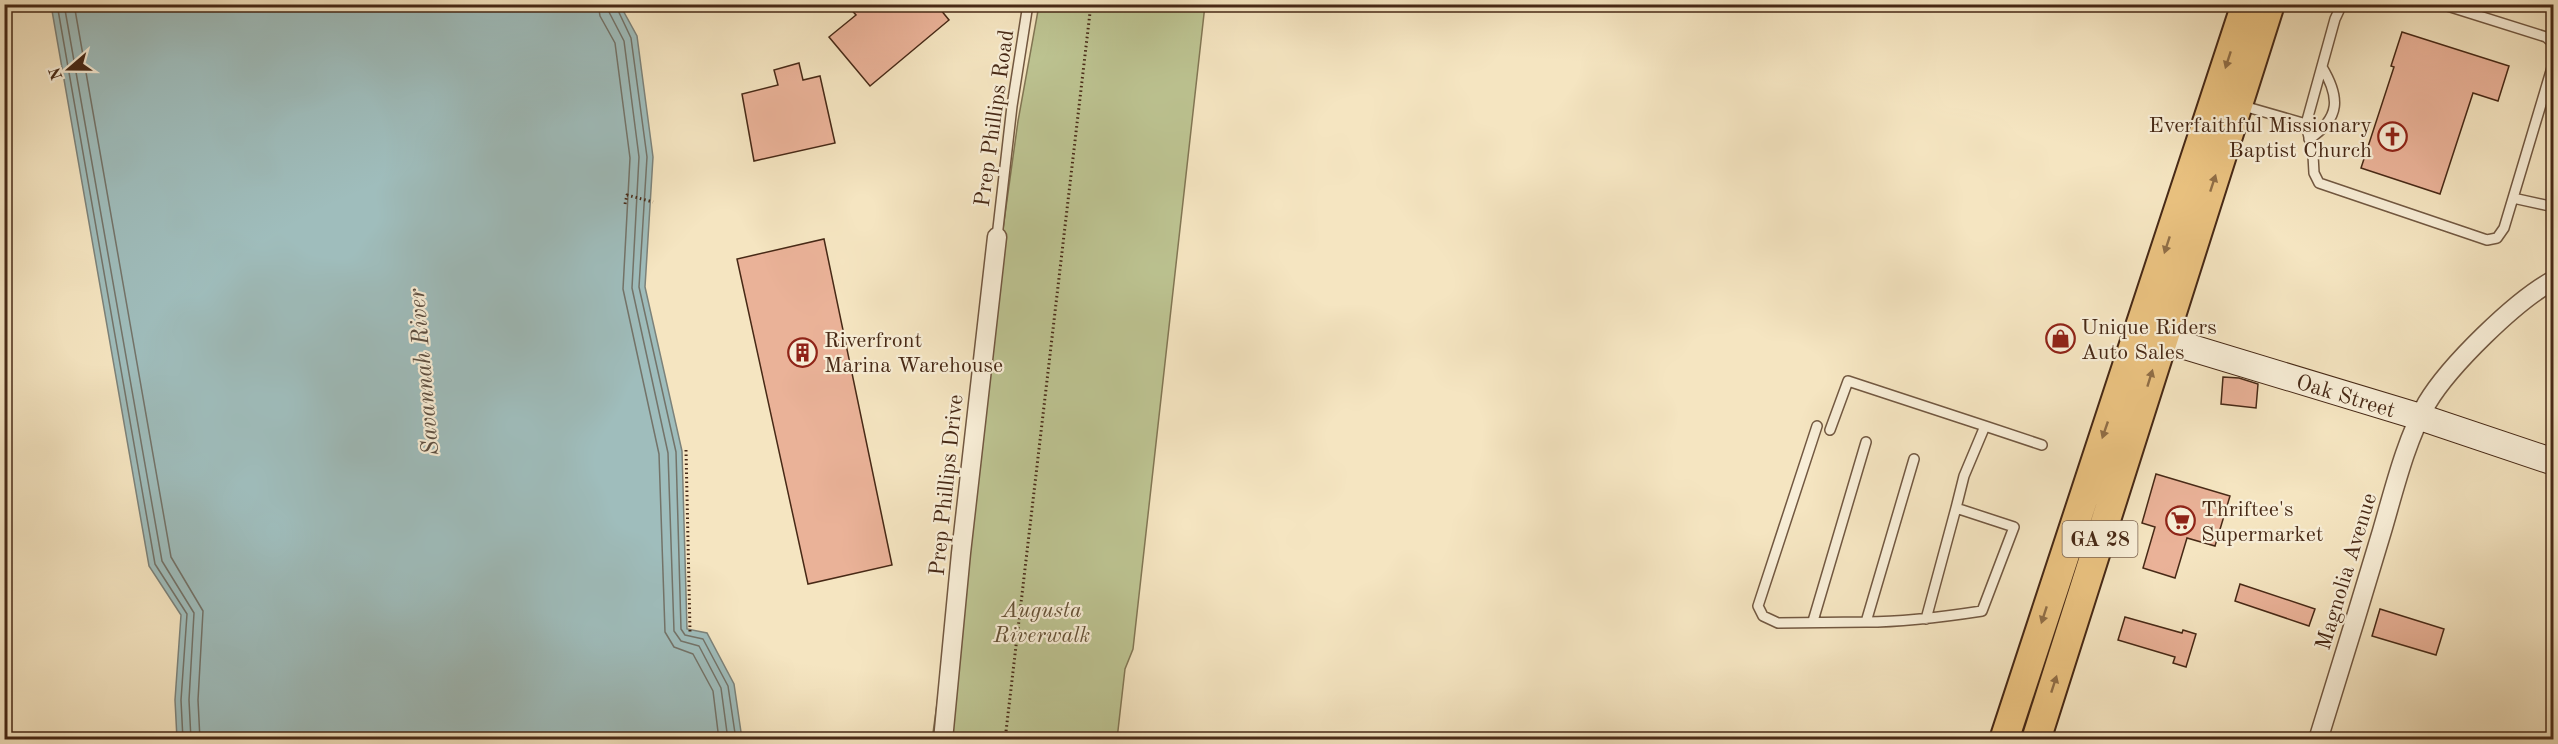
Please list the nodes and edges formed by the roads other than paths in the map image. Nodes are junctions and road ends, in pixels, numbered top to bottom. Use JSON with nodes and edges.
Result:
{"nodes":[{"id":1,"x":1028,"y":4,"type":"edge"},
{"id":2,"x":2246,"y":4,"type":"edge"},
{"id":3,"x":2270,"y":4,"type":"edge"},
{"id":4,"x":2342,"y":4,"type":"edge"},
{"id":5,"x":2441,"y":4,"type":"edge"},
{"id":6,"x":2553,"y":44,"type":"edge"},
{"id":7,"x":2553,"y":61,"type":"edge"},
{"id":8,"x":2322,"y":67,"type":"junction"},
{"id":9,"x":2238,"y":105,"type":"junction"},
{"id":10,"x":2306,"y":124,"type":"junction"},
{"id":11,"x":2309,"y":139,"type":"junction"},
{"id":12,"x":2513,"y":198,"type":"junction"},
{"id":13,"x":2553,"y":207,"type":"edge"},
{"id":14,"x":997,"y":237,"type":"joint"},
{"id":15,"x":2553,"y":280,"type":"edge"},
{"id":16,"x":2151,"y":333,"type":"junction"},
{"id":17,"x":2420,"y":417,"type":"junction"},
{"id":18,"x":1817,"y":426,"type":"dead end"},
{"id":19,"x":1984,"y":426,"type":"junction"},
{"id":20,"x":1830,"y":430,"type":"dead end"},
{"id":21,"x":1866,"y":442,"type":"dead end"},
{"id":22,"x":2042,"y":445,"type":"dead end"},
{"id":23,"x":1914,"y":459,"type":"dead end"},
{"id":24,"x":2553,"y":462,"type":"edge"},
{"id":25,"x":1956,"y":508,"type":"junction"},
{"id":26,"x":2093,"y":513,"type":"junction"},
{"id":27,"x":1926,"y":619,"type":"junction"},
{"id":28,"x":1813,"y":621,"type":"junction"},
{"id":29,"x":1866,"y":622,"type":"junction"},
{"id":30,"x":943,"y":740,"type":"edge"},
{"id":31,"x":2004,"y":740,"type":"edge"},
{"id":32,"x":2036,"y":740,"type":"edge"},
{"id":33,"x":2318,"y":740,"type":"edge"}],
"edges":[{"from":1,"to":14,"type":"lane","name":"Prep Phillips Road"},
{"from":2,"to":16,"type":"main road","number":"GA 28","one_way":true},
{"from":3,"to":9,"type":"main road","number":"GA 28"},
{"from":4,"to":8,"type":"lane"},
{"from":5,"to":6,"type":"lane"},
{"from":7,"to":12,"type":"lane"},
{"from":8,"to":10,"type":"lane"},
{"from":8,"to":11,"type":"lane"},
{"from":9,"to":10,"type":"lane"},
{"from":16,"to":9,"type":"main road","number":"GA 28","one_way":true},
{"from":10,"to":11,"type":"lane"},
{"from":11,"to":12,"type":"lane"},
{"from":12,"to":13,"type":"lane"},
{"from":14,"to":30,"type":"street","name":"Prep Phillips Drive"},
{"from":15,"to":17,"type":"street","name":"Magnolia Avenue"},
{"from":16,"to":17,"type":"street","name":"Oak Street"},
{"from":16,"to":26,"type":"main road","number":"GA 28"},
{"from":17,"to":24,"type":"street","name":"Oak Street"},
{"from":17,"to":33,"type":"street","name":"Magnolia Avenue"},
{"from":18,"to":28,"type":"lane"},
{"from":19,"to":20,"type":"lane"},
{"from":19,"to":22,"type":"lane"},
{"from":19,"to":25,"type":"lane"},
{"from":21,"to":28,"type":"lane"},
{"from":23,"to":29,"type":"lane"},
{"from":25,"to":27,"type":"lane"},
{"from":25,"to":27,"type":"lane"},
{"from":26,"to":31,"type":"main road","number":"GA 28","one_way":true},
{"from":32,"to":26,"type":"main road","number":"GA 28","one_way":true},
{"from":27,"to":29,"type":"lane"},
{"from":28,"to":29,"type":"lane"}]}
